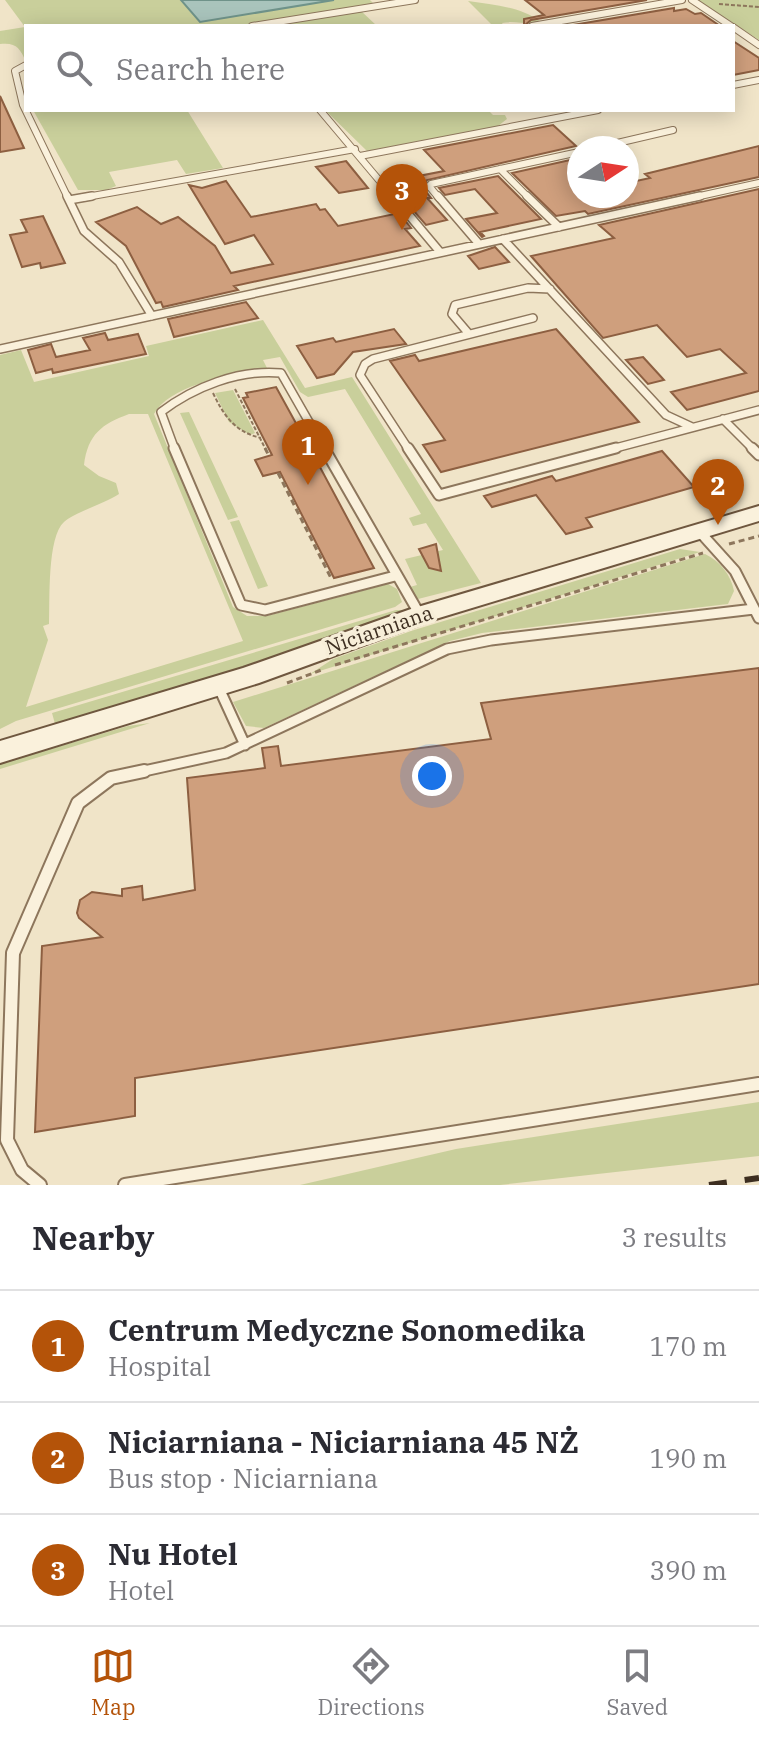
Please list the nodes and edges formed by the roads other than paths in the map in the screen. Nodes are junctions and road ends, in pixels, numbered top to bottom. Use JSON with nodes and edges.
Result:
{"nodes":[{"id":1,"x":415,"y":0,"type":"edge"},
{"id":2,"x":682,"y":0,"type":"edge"},
{"id":3,"x":694,"y":2,"type":"edge"},
{"id":4,"x":265,"y":24,"type":"edge"},
{"id":5,"x":544,"y":24,"type":"edge"},
{"id":6,"x":727,"y":24,"type":"edge"},
{"id":7,"x":735,"y":29,"type":"edge"},
{"id":8,"x":759,"y":45,"type":"edge"},
{"id":9,"x":24,"y":66,"type":"edge"},
{"id":10,"x":759,"y":80,"type":"edge"},
{"id":11,"x":735,"y":85,"type":"edge"},
{"id":12,"x":24,"y":107,"type":"edge"},
{"id":13,"x":26,"y":112,"type":"edge"},
{"id":14,"x":322,"y":112,"type":"edge"},
{"id":15,"x":588,"y":112,"type":"edge"},
{"id":16,"x":673,"y":130,"type":"dead end"},
{"id":17,"x":639,"y":137,"type":"edge"},
{"id":18,"x":355,"y":149,"type":"junction"},
{"id":19,"x":567,"y":155,"type":"edge"},
{"id":20,"x":360,"y":156,"type":"junction"},
{"id":21,"x":500,"y":169,"type":"junction"},
{"id":22,"x":759,"y":183,"type":"edge"},
{"id":23,"x":69,"y":200,"type":"junction"},
{"id":24,"x":559,"y":227,"type":"junction"},
{"id":25,"x":503,"y":239,"type":"junction"},
{"id":26,"x":479,"y":244,"type":"junction"},
{"id":27,"x":440,"y":252,"type":"junction"},
{"id":28,"x":550,"y":289,"type":"junction"},
{"id":29,"x":152,"y":316,"type":"junction"},
{"id":30,"x":533,"y":318,"type":"dead end"},
{"id":31,"x":469,"y":334,"type":"junction"},
{"id":32,"x":0,"y":349,"type":"edge"},
{"id":33,"x":759,"y":410,"type":"edge"},
{"id":34,"x":723,"y":419,"type":"junction"},
{"id":35,"x":692,"y":427,"type":"junction"},
{"id":36,"x":759,"y":455,"type":"edge"},
{"id":37,"x":759,"y":513,"type":"edge"},
{"id":38,"x":701,"y":542,"type":"junction"},
{"id":39,"x":395,"y":576,"type":"junction"},
{"id":40,"x":757,"y":613,"type":"edge"},
{"id":41,"x":420,"y":615,"type":"junction"},
{"id":42,"x":218,"y":686,"type":"junction"},
{"id":43,"x":245,"y":745,"type":"junction"},
{"id":44,"x":0,"y":752,"type":"edge"},
{"id":45,"x":759,"y":1084,"type":"edge"},
{"id":46,"x":40,"y":1185,"type":"edge"},
{"id":47,"x":125,"y":1185,"type":"edge"}],
"edges":[{"from":1,"to":4,"type":"lane"},
{"from":2,"to":5,"type":"lane"},
{"from":3,"to":6,"type":"lane"},
{"from":7,"to":8,"type":"lane"},
{"from":9,"to":12,"type":"lane"},
{"from":10,"to":11,"type":"lane"},
{"from":13,"to":23,"type":"lane"},
{"from":14,"to":18,"type":"lane"},
{"from":15,"to":20,"type":"lane"},
{"from":16,"to":17,"type":"lane"},
{"from":18,"to":20,"type":"lane"},
{"from":18,"to":23,"type":"lane"},
{"from":19,"to":21,"type":"lane"},
{"from":20,"to":27,"type":"lane"},
{"from":21,"to":24,"type":"lane"},
{"from":21,"to":26,"type":"lane"},
{"from":22,"to":24,"type":"lane"},
{"from":23,"to":29,"type":"lane"},
{"from":24,"to":25,"type":"lane"},
{"from":25,"to":26,"type":"lane"},
{"from":25,"to":28,"type":"lane"},
{"from":26,"to":27,"type":"lane"},
{"from":27,"to":29,"type":"lane"},
{"from":28,"to":31,"type":"lane"},
{"from":28,"to":35,"type":"lane"},
{"from":29,"to":32,"type":"lane"},
{"from":30,"to":31,"type":"lane"},
{"from":31,"to":35,"type":"lane"},
{"from":33,"to":34,"type":"lane"},
{"from":34,"to":35,"type":"lane"},
{"from":34,"to":36,"type":"lane"},
{"from":37,"to":38,"type":"street","name":"Niciarniana"},
{"from":38,"to":40,"type":"lane"},
{"from":38,"to":41,"type":"street","name":"Niciarniana"},
{"from":39,"to":39,"type":"lane"},
{"from":39,"to":41,"type":"lane"},
{"from":40,"to":43,"type":"lane"},
{"from":41,"to":42,"type":"street","name":"Niciarniana"},
{"from":42,"to":43,"type":"lane"},
{"from":42,"to":44,"type":"street","name":"Niciarniana"},
{"from":43,"to":46,"type":"lane"},
{"from":45,"to":47,"type":"lane"}]}
